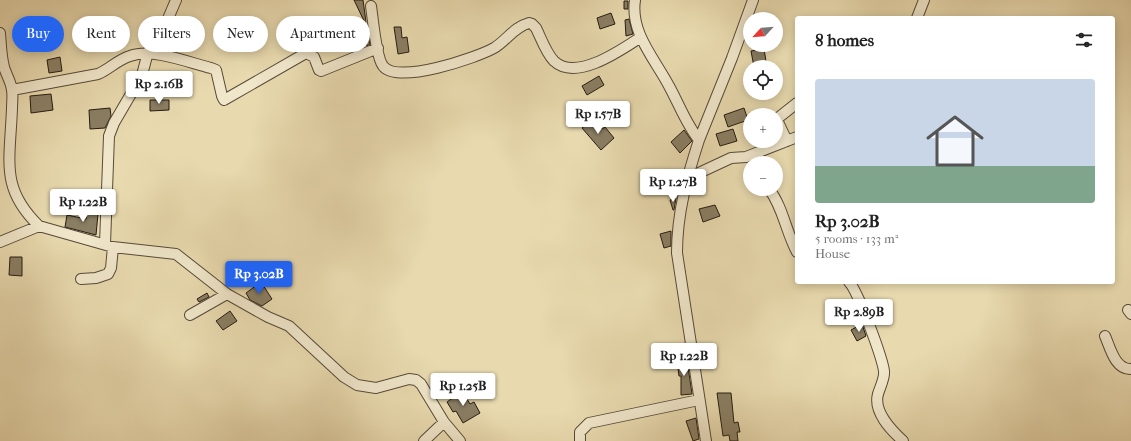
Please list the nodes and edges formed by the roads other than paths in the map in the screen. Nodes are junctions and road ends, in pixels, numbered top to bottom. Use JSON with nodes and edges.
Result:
{"nodes":[{"id":1,"x":176,"y":0,"type":"edge"},
{"id":2,"x":635,"y":0,"type":"edge"},
{"id":3,"x":753,"y":0,"type":"edge"},
{"id":4,"x":924,"y":0,"type":"edge"},
{"id":5,"x":371,"y":6,"type":"dead end"},
{"id":6,"x":169,"y":16,"type":"edge"},
{"id":7,"x":918,"y":16,"type":"edge"},
{"id":8,"x":0,"y":33,"type":"edge"},
{"id":9,"x":641,"y":37,"type":"junction"},
{"id":10,"x":378,"y":48,"type":"junction"},
{"id":11,"x":148,"y":52,"type":"junction"},
{"id":12,"x":12,"y":90,"type":"junction"},
{"id":13,"x":795,"y":105,"type":"edge"},
{"id":14,"x":792,"y":139,"type":"edge"},
{"id":15,"x":699,"y":140,"type":"junction"},
{"id":16,"x":756,"y":156,"type":"edge"},
{"id":17,"x":743,"y":159,"type":"edge"},
{"id":18,"x":1,"y":167,"type":"edge"},
{"id":19,"x":686,"y":179,"type":"junction"},
{"id":20,"x":775,"y":196,"type":"edge"},
{"id":21,"x":40,"y":226,"type":"junction"},
{"id":22,"x":0,"y":242,"type":"edge"},
{"id":23,"x":109,"y":246,"type":"junction"},
{"id":24,"x":795,"y":248,"type":"edge"},
{"id":25,"x":81,"y":279,"type":"dead end"},
{"id":26,"x":851,"y":284,"type":"edge"},
{"id":27,"x":227,"y":294,"type":"junction"},
{"id":28,"x":190,"y":315,"type":"dead end"},
{"id":29,"x":1104,"y":336,"type":"dead end"},
{"id":30,"x":1131,"y":369,"type":"edge"},
{"id":31,"x":699,"y":400,"type":"junction"},
{"id":32,"x":444,"y":422,"type":"junction"},
{"id":33,"x":424,"y":441,"type":"edge"},
{"id":34,"x":460,"y":441,"type":"edge"},
{"id":35,"x":580,"y":441,"type":"edge"},
{"id":36,"x":706,"y":441,"type":"edge"},
{"id":37,"x":903,"y":441,"type":"edge"}],
"edges":[{"from":1,"to":6,"type":"street"},
{"from":2,"to":9,"type":"street"},
{"from":3,"to":15,"type":"street"},
{"from":4,"to":7,"type":"street"},
{"from":5,"to":10,"type":"street"},
{"from":8,"to":12,"type":"street"},
{"from":9,"to":10,"type":"street"},
{"from":9,"to":15,"type":"street"},
{"from":10,"to":11,"type":"street"},
{"from":11,"to":12,"type":"street"},
{"from":11,"to":23,"type":"street"},
{"from":12,"to":18,"type":"street"},
{"from":13,"to":14,"type":"street"},
{"from":14,"to":16,"type":"street"},
{"from":15,"to":19,"type":"street"},
{"from":17,"to":19,"type":"street"},
{"from":18,"to":21,"type":"street"},
{"from":19,"to":31,"type":"street"},
{"from":20,"to":24,"type":"street"},
{"from":21,"to":22,"type":"street"},
{"from":21,"to":23,"type":"street"},
{"from":23,"to":25,"type":"street"},
{"from":23,"to":27,"type":"street"},
{"from":26,"to":37,"type":"street"},
{"from":27,"to":28,"type":"street"},
{"from":27,"to":32,"type":"street"},
{"from":29,"to":30,"type":"street"},
{"from":31,"to":35,"type":"street"},
{"from":31,"to":36,"type":"street"},
{"from":32,"to":33,"type":"street"},
{"from":32,"to":34,"type":"street"}]}
